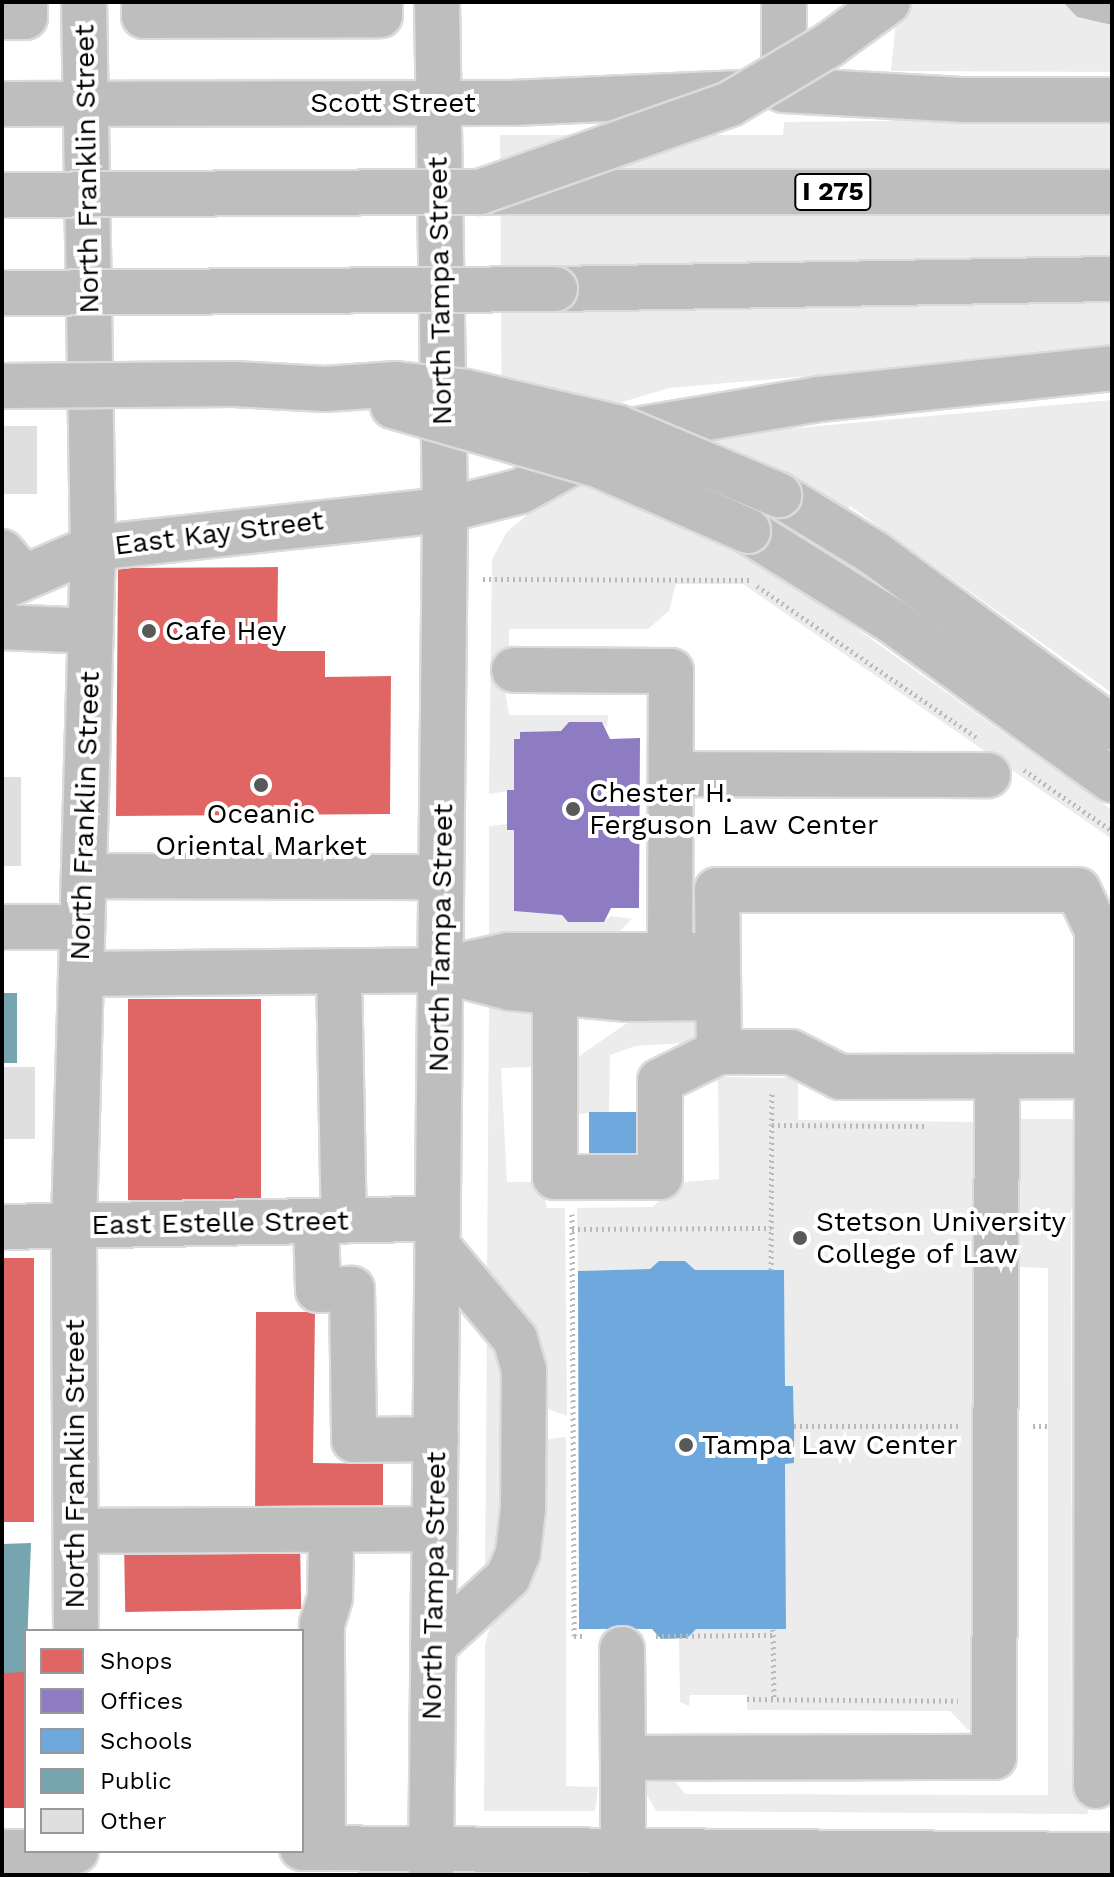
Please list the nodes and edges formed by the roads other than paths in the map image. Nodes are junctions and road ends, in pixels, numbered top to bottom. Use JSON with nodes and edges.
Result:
{"nodes":[{"id":1,"x":25,"y":2,"type":"edge"},
{"id":2,"x":84,"y":2,"type":"edge"},
{"id":3,"x":144,"y":2,"type":"edge"},
{"id":4,"x":380,"y":2,"type":"edge"},
{"id":5,"x":437,"y":2,"type":"edge"},
{"id":6,"x":784,"y":2,"type":"edge"},
{"id":7,"x":888,"y":2,"type":"edge"},
{"id":8,"x":2,"y":17,"type":"edge"},
{"id":9,"x":784,"y":90,"type":"junction"},
{"id":10,"x":1112,"y":100,"type":"edge"},
{"id":11,"x":86,"y":103,"type":"junction"},
{"id":12,"x":435,"y":103,"type":"junction"},
{"id":13,"x":2,"y":104,"type":"edge"},
{"id":14,"x":480,"y":192,"type":"junction"},
{"id":15,"x":1112,"y":192,"type":"edge"},
{"id":16,"x":2,"y":195,"type":"edge"},
{"id":17,"x":1112,"y":279,"type":"edge"},
{"id":18,"x":2,"y":293,"type":"edge"},
{"id":19,"x":1112,"y":368,"type":"edge"},
{"id":20,"x":2,"y":386,"type":"edge"},
{"id":21,"x":325,"y":389,"type":"junction"},
{"id":22,"x":445,"y":510,"type":"junction"},
{"id":23,"x":93,"y":548,"type":"junction"},
{"id":24,"x":9,"y":572,"type":"edge"},
{"id":25,"x":2,"y":627,"type":"edge"},
{"id":26,"x":91,"y":631,"type":"junction"},
{"id":27,"x":514,"y":670,"type":"dead end"},
{"id":28,"x":1112,"y":728,"type":"edge"},
{"id":29,"x":994,"y":759,"type":"road end"},
{"id":30,"x":671,"y":774,"type":"junction"},
{"id":31,"x":1112,"y":780,"type":"edge"},
{"id":32,"x":84,"y":876,"type":"junction"},
{"id":33,"x":441,"y":877,"type":"junction"},
{"id":34,"x":2,"y":927,"type":"edge"},
{"id":35,"x":82,"y":927,"type":"junction"},
{"id":36,"x":670,"y":955,"type":"junction"},
{"id":37,"x":718,"y":955,"type":"junction"},
{"id":38,"x":440,"y":970,"type":"junction"},
{"id":39,"x":339,"y":971,"type":"junction"},
{"id":40,"x":81,"y":974,"type":"junction"},
{"id":41,"x":555,"y":992,"type":"junction"},
{"id":42,"x":718,"y":998,"type":"junction"},
{"id":43,"x":628,"y":999,"type":"junction"},
{"id":44,"x":719,"y":1052,"type":"junction"},
{"id":45,"x":997,"y":1076,"type":"junction"},
{"id":46,"x":1097,"y":1076,"type":"junction"},
{"id":47,"x":330,"y":1221,"type":"junction"},
{"id":48,"x":74,"y":1224,"type":"junction"},
{"id":49,"x":2,"y":1227,"type":"edge"},
{"id":50,"x":438,"y":1233,"type":"junction"},
{"id":51,"x":1104,"y":1235,"type":"edge"},
{"id":52,"x":436,"y":1439,"type":"junction"},
{"id":53,"x":435,"y":1529,"type":"junction"},
{"id":54,"x":76,"y":1531,"type":"junction"},
{"id":55,"x":331,"y":1551,"type":"dead end"},
{"id":56,"x":76,"y":1629,"type":"edge"},
{"id":57,"x":621,"y":1640,"type":"road end"},
{"id":58,"x":433,"y":1646,"type":"junction"},
{"id":59,"x":623,"y":1758,"type":"junction"},
{"id":60,"x":1096,"y":1786,"type":"dead end"},
{"id":61,"x":312,"y":1848,"type":"edge"},
{"id":62,"x":623,"y":1850,"type":"junction"},
{"id":63,"x":2,"y":1852,"type":"edge"},
{"id":64,"x":24,"y":1852,"type":"edge"},
{"id":65,"x":77,"y":1853,"type":"edge"},
{"id":66,"x":1112,"y":1855,"type":"edge"},
{"id":67,"x":431,"y":1862,"type":"edge"},
{"id":68,"x":906,"y":1864,"type":"edge"},
{"id":69,"x":79,"y":1875,"type":"edge"}],
"edges":[{"from":1,"to":8,"type":"main road"},
{"from":2,"to":11,"type":"main road","name":"North Franklin Street"},
{"from":3,"to":4,"type":"main road"},
{"from":5,"to":12,"type":"main road","name":"North Tampa Street"},
{"from":6,"to":9,"type":"main road"},
{"from":7,"to":14,"type":"main road","bridge":true},
{"from":9,"to":10,"type":"main road","name":"Scott Street"},
{"from":9,"to":12,"type":"main road","name":"Scott Street"},
{"from":11,"to":12,"type":"main road","name":"Scott Street"},
{"from":11,"to":13,"type":"main road","name":"Scott Street"},
{"from":11,"to":23,"type":"main road","name":"North Franklin Street"},
{"from":12,"to":22,"type":"main road","name":"North Tampa Street"},
{"from":14,"to":15,"type":"main road","number":"I 275"},
{"from":14,"to":16,"type":"main road","number":"I 275","bridge":true},
{"from":17,"to":18,"type":"main road","bridge":true},
{"from":19,"to":22,"type":"main road","name":"East Kay Street"},
{"from":20,"to":21,"type":"main road","bridge":true},
{"from":21,"to":28,"type":"main road","bridge":true},
{"from":21,"to":31,"type":"main road","bridge":true},
{"from":22,"to":23,"type":"main road","name":"East Kay Street"},
{"from":22,"to":33,"type":"main road","name":"North Tampa Street"},
{"from":23,"to":24,"type":"main road","name":"East Kay Street"},
{"from":23,"to":26,"type":"main road","name":"North Franklin Street"},
{"from":25,"to":26,"type":"main road"},
{"from":26,"to":32,"type":"main road","name":"North Franklin Street"},
{"from":27,"to":30,"type":"main road"},
{"from":29,"to":30,"type":"main road"},
{"from":30,"to":36,"type":"main road"},
{"from":32,"to":33,"type":"main road"},
{"from":32,"to":35,"type":"main road","name":"North Franklin Street"},
{"from":33,"to":38,"type":"main road","name":"North Tampa Street"},
{"from":34,"to":35,"type":"main road"},
{"from":35,"to":40,"type":"main road","name":"North Franklin Street"},
{"from":36,"to":37,"type":"main road"},
{"from":36,"to":38,"type":"main road"},
{"from":36,"to":43,"type":"main road"},
{"from":37,"to":42,"type":"main road"},
{"from":37,"to":46,"type":"main road"},
{"from":38,"to":39,"type":"main road"},
{"from":38,"to":41,"type":"main road"},
{"from":38,"to":50,"type":"main road","name":"North Tampa Street"},
{"from":39,"to":40,"type":"main road"},
{"from":39,"to":47,"type":"main road"},
{"from":40,"to":48,"type":"main road","name":"North Franklin Street"},
{"from":41,"to":43,"type":"main road"},
{"from":41,"to":44,"type":"main road"},
{"from":42,"to":43,"type":"main road"},
{"from":42,"to":44,"type":"main road"},
{"from":44,"to":45,"type":"main road"},
{"from":45,"to":46,"type":"main road"},
{"from":45,"to":59,"type":"main road"},
{"from":46,"to":51,"type":"main road"},
{"from":47,"to":48,"type":"main road","name":"East Estelle Street"},
{"from":47,"to":50,"type":"main road","name":"East Estelle Street"},
{"from":47,"to":52,"type":"main road"},
{"from":48,"to":49,"type":"main road","name":"East Estelle Street"},
{"from":48,"to":54,"type":"main road","name":"North Franklin Street"},
{"from":50,"to":52,"type":"main road","name":"North Tampa Street"},
{"from":50,"to":58,"type":"main road"},
{"from":51,"to":60,"type":"main road"},
{"from":52,"to":53,"type":"main road","name":"North Tampa Street"},
{"from":53,"to":54,"type":"main road"},
{"from":53,"to":58,"type":"main road","name":"North Tampa Street"},
{"from":54,"to":56,"type":"main road","name":"North Franklin Street"},
{"from":55,"to":61,"type":"main road"},
{"from":57,"to":59,"type":"main road"},
{"from":58,"to":67,"type":"main road","name":"North Tampa Street"},
{"from":59,"to":62,"type":"main road"},
{"from":61,"to":67,"type":"main road"},
{"from":62,"to":67,"type":"main road"},
{"from":62,"to":68,"type":"main road"},
{"from":63,"to":64,"type":"main road"},
{"from":65,"to":69,"type":"main road"},
{"from":66,"to":68,"type":"main road"}]}
